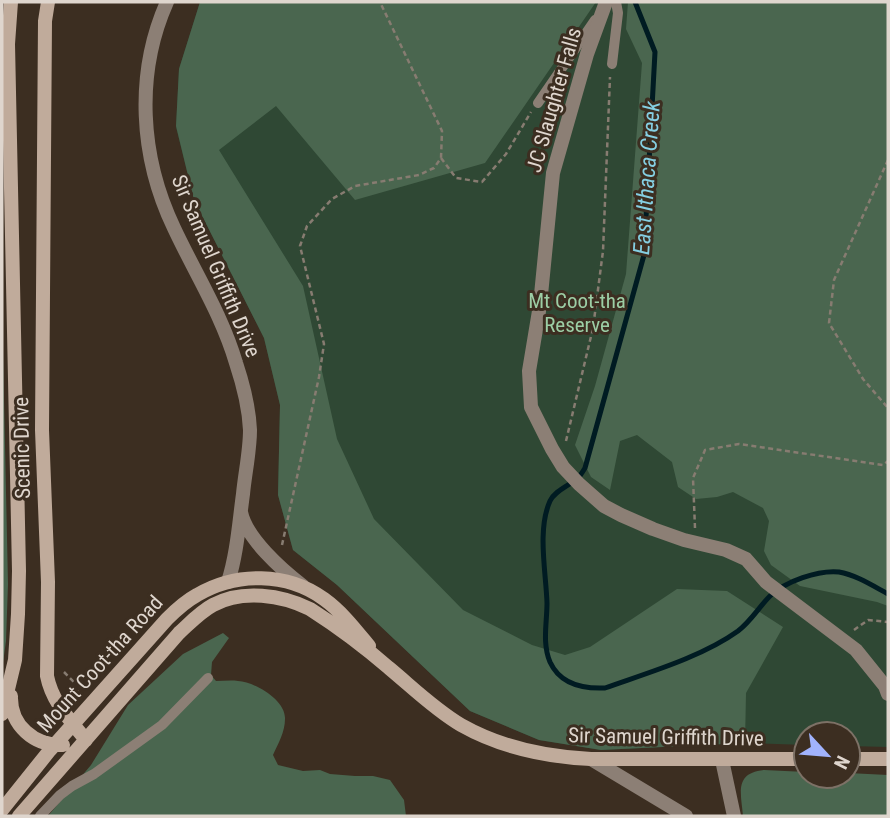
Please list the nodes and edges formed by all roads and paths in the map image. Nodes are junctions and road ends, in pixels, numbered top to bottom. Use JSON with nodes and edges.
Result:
{"nodes":[{"id":1,"x":11,"y":2,"type":"edge"},
{"id":2,"x":48,"y":2,"type":"edge"},
{"id":3,"x":167,"y":2,"type":"edge"},
{"id":4,"x":380,"y":2,"type":"edge"},
{"id":5,"x":609,"y":4,"type":"edge"},
{"id":6,"x":612,"y":64,"type":"joint"},
{"id":7,"x":538,"y":103,"type":"joint"},
{"id":8,"x":441,"y":158,"type":"junction"},
{"id":9,"x":888,"y":160,"type":"edge"},
{"id":10,"x":888,"y":408,"type":"edge"},
{"id":11,"x":888,"y":461,"type":"edge"},
{"id":12,"x":561,"y":464,"type":"junction"},
{"id":13,"x":241,"y":507,"type":"junction"},
{"id":14,"x":695,"y":543,"type":"junction"},
{"id":15,"x":279,"y":551,"type":"dead end"},
{"id":16,"x":228,"y":582,"type":"junction"},
{"id":17,"x":304,"y":587,"type":"junction"},
{"id":18,"x":218,"y":603,"type":"junction"},
{"id":19,"x":888,"y":622,"type":"edge"},
{"id":20,"x":843,"y":638,"type":"junction"},
{"id":21,"x":15,"y":660,"type":"junction"},
{"id":22,"x":386,"y":665,"type":"junction"},
{"id":23,"x":62,"y":671,"type":"dead end"},
{"id":24,"x":208,"y":678,"type":"dead end"},
{"id":25,"x":92,"y":685,"type":"dead end"},
{"id":26,"x":81,"y":688,"type":"dead end"},
{"id":27,"x":888,"y":694,"type":"edge"},
{"id":28,"x":76,"y":695,"type":"dead end"},
{"id":29,"x":2,"y":713,"type":"edge"},
{"id":30,"x":73,"y":724,"type":"junction"},
{"id":31,"x":86,"y":740,"type":"junction"},
{"id":32,"x":55,"y":745,"type":"junction"},
{"id":33,"x":591,"y":759,"type":"junction"},
{"id":34,"x":792,"y":759,"type":"edge"},
{"id":35,"x":862,"y":759,"type":"edge"},
{"id":36,"x":888,"y":759,"type":"edge"},
{"id":37,"x":722,"y":760,"type":"junction"},
{"id":38,"x":2,"y":810,"type":"edge"},
{"id":39,"x":19,"y":816,"type":"edge"},
{"id":40,"x":40,"y":816,"type":"edge"},
{"id":41,"x":686,"y":816,"type":"edge"},
{"id":42,"x":734,"y":816,"type":"edge"}],
"edges":[{"from":1,"to":21,"type":"main road","name":"Scenic Drive"},
{"from":2,"to":30,"type":"main road","name":"Scenic Drive"},
{"from":3,"to":13,"type":"street","name":"Sir Samuel Griffith Drive"},
{"from":4,"to":8,"type":"path"},
{"from":5,"to":6,"type":"lane"},
{"from":5,"to":7,"type":"lane"},
{"from":5,"to":12,"type":"street","name":"JC Slaughter Falls"},
{"from":6,"to":12,"type":"path"},
{"from":7,"to":8,"type":"path"},
{"from":8,"to":15,"type":"path"},
{"from":9,"to":10,"type":"path"},
{"from":11,"to":14,"type":"path"},
{"from":12,"to":14,"type":"street","name":"JC Slaughter Falls"},
{"from":13,"to":16,"type":"street","name":"Sir Samuel Griffith Drive"},
{"from":13,"to":17,"type":"street","name":"Sir Samuel Griffith Drive"},
{"from":14,"to":20,"type":"street","name":"JC Slaughter Falls"},
{"from":16,"to":17,"type":"main road","name":"Mount Coot-tha Road"},
{"from":16,"to":18,"type":"main road"},
{"from":16,"to":30,"type":"main road","name":"Mount Coot-tha Road"},
{"from":17,"to":22,"type":"main road","name":"Mount Coot-tha Road"},
{"from":18,"to":22,"type":"main road","name":"Sir Samuel Griffith Drive"},
{"from":18,"to":31,"type":"main road","name":"Sir Samuel Griffith Drive"},
{"from":19,"to":20,"type":"path"},
{"from":20,"to":27,"type":"street","name":"JC Slaughter Falls"},
{"from":21,"to":29,"type":"main road","name":"Scenic Drive"},
{"from":21,"to":32,"type":"main road","name":"Scenic Drive"},
{"from":22,"to":33,"type":"main road","name":"Sir Samuel Griffith Drive"},
{"from":23,"to":25,"type":"path"},
{"from":24,"to":40,"type":"lane"},
{"from":26,"to":28,"type":"path"},
{"from":30,"to":31,"type":"main road","name":"Scenic Drive"},
{"from":30,"to":32,"type":"main road","name":"Mount Coot-tha Road"},
{"from":31,"to":32,"type":"main road"},
{"from":31,"to":39,"type":"main road","name":"Mount Coot-tha Road"},
{"from":32,"to":38,"type":"main road","name":"Mount Coot-tha Road"},
{"from":33,"to":37,"type":"main road","name":"Sir Samuel Griffith Drive"},
{"from":33,"to":41,"type":"street"},
{"from":34,"to":37,"type":"main road","name":"Sir Samuel Griffith Drive"},
{"from":35,"to":36,"type":"main road"},
{"from":37,"to":42,"type":"street"}]}
